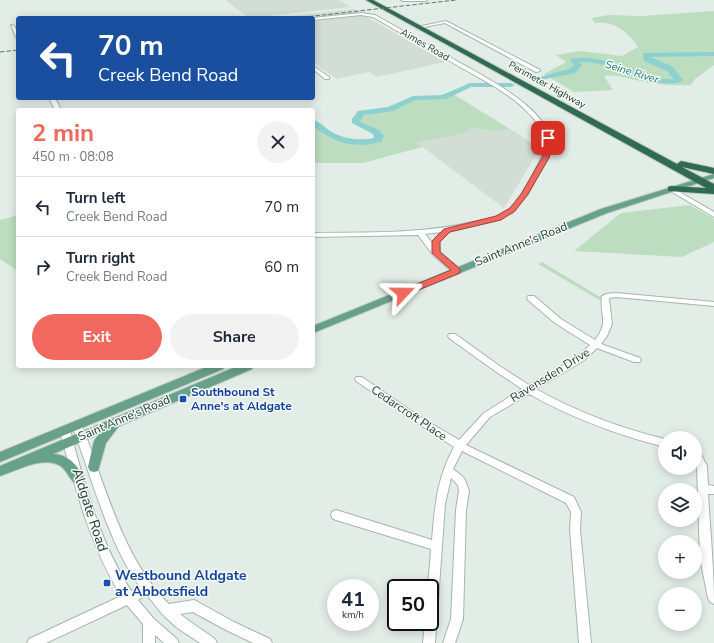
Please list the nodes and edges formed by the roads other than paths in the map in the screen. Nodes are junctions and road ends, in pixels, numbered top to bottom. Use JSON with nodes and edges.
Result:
{"nodes":[{"id":1,"x":369,"y":0,"type":"edge"},
{"id":2,"x":377,"y":0,"type":"edge"},
{"id":3,"x":403,"y":0,"type":"edge"},
{"id":4,"x":425,"y":0,"type":"edge"},
{"id":5,"x":315,"y":19,"type":"edge"},
{"id":6,"x":12,"y":26,"type":"dead end"},
{"id":7,"x":424,"y":26,"type":"junction"},
{"id":8,"x":16,"y":33,"type":"edge"},
{"id":9,"x":315,"y":69,"type":"edge"},
{"id":10,"x":538,"y":71,"type":"dead end"},
{"id":11,"x":327,"y":78,"type":"dead end"},
{"id":12,"x":659,"y":158,"type":"junction"},
{"id":13,"x":681,"y":164,"type":"junction"},
{"id":14,"x":714,"y":171,"type":"edge"},
{"id":15,"x":709,"y":179,"type":"edge"},
{"id":16,"x":714,"y":188,"type":"edge"},
{"id":17,"x":671,"y":189,"type":"junction"},
{"id":18,"x":714,"y":192,"type":"edge"},
{"id":19,"x":714,"y":215,"type":"edge"},
{"id":20,"x":447,"y":230,"type":"junction"},
{"id":21,"x":421,"y":234,"type":"junction"},
{"id":22,"x":315,"y":235,"type":"edge"},
{"id":23,"x":436,"y":253,"type":"junction"},
{"id":24,"x":457,"y":271,"type":"junction"},
{"id":25,"x":531,"y":298,"type":"dead end"},
{"id":26,"x":714,"y":304,"type":"edge"},
{"id":27,"x":330,"y":324,"type":"junction"},
{"id":28,"x":315,"y":329,"type":"edge"},
{"id":29,"x":315,"y":332,"type":"edge"},
{"id":30,"x":452,"y":336,"type":"dead end"},
{"id":31,"x":596,"y":345,"type":"junction"},
{"id":32,"x":637,"y":360,"type":"dead end"},
{"id":33,"x":215,"y":368,"type":"edge"},
{"id":34,"x":243,"y":368,"type":"edge"},
{"id":35,"x":359,"y":379,"type":"dead end"},
{"id":36,"x":529,"y":389,"type":"junction"},
{"id":37,"x":117,"y":421,"type":"junction"},
{"id":38,"x":79,"y":431,"type":"junction"},
{"id":39,"x":67,"y":436,"type":"junction"},
{"id":40,"x":658,"y":441,"type":"edge"},
{"id":41,"x":460,"y":446,"type":"junction"},
{"id":42,"x":0,"y":457,"type":"edge"},
{"id":43,"x":25,"y":460,"type":"junction"},
{"id":44,"x":702,"y":466,"type":"edge"},
{"id":45,"x":94,"y":467,"type":"junction"},
{"id":46,"x":0,"y":471,"type":"edge"},
{"id":47,"x":448,"y":471,"type":"junction"},
{"id":48,"x":79,"y":480,"type":"junction"},
{"id":49,"x":703,"y":489,"type":"junction"},
{"id":50,"x":714,"y":490,"type":"edge"},
{"id":51,"x":336,"y":515,"type":"dead end"},
{"id":52,"x":436,"y":546,"type":"junction"},
{"id":53,"x":148,"y":588,"type":"junction"},
{"id":54,"x":714,"y":598,"type":"edge"},
{"id":55,"x":128,"y":599,"type":"junction"},
{"id":56,"x":166,"y":610,"type":"junction"},
{"id":57,"x":149,"y":624,"type":"junction"},
{"id":58,"x":33,"y":643,"type":"edge"},
{"id":59,"x":149,"y":643,"type":"edge"},
{"id":60,"x":172,"y":643,"type":"edge"},
{"id":61,"x":212,"y":643,"type":"edge"},
{"id":62,"x":266,"y":643,"type":"edge"},
{"id":63,"x":429,"y":643,"type":"edge"},
{"id":64,"x":449,"y":643,"type":"edge"},
{"id":65,"x":586,"y":643,"type":"edge"}],
"edges":[{"from":1,"to":12,"type":"highway","name":"Perimeter Highway"},
{"from":2,"to":7,"type":"highway","name":"Perimeter Highway"},
{"from":3,"to":4,"type":"street"},
{"from":5,"to":20,"type":"street","name":"Aimes Road"},
{"from":6,"to":8,"type":"street"},
{"from":7,"to":10,"type":"street"},
{"from":7,"to":13,"type":"highway","name":"Perimeter Highway"},
{"from":9,"to":11,"type":"street"},
{"from":12,"to":15,"type":"highway","name":"Perimeter Highway"},
{"from":12,"to":17,"type":"highway"},
{"from":13,"to":14,"type":"highway"},
{"from":13,"to":15,"type":"highway","name":"Perimeter Highway"},
{"from":15,"to":16,"type":"highway","name":"Perimeter Highway"},
{"from":15,"to":17,"type":"main road","name":"Saint Anne's Road"},
{"from":17,"to":18,"type":"highway"},
{"from":17,"to":19,"type":"street"},
{"from":17,"to":24,"type":"main road","name":"Saint Anne's Road"},
{"from":20,"to":21,"type":"street","name":"Aimes Road"},
{"from":20,"to":23,"type":"street"},
{"from":21,"to":22,"type":"street","name":"Aimes Road"},
{"from":21,"to":23,"type":"street"},
{"from":23,"to":24,"type":"street"},
{"from":24,"to":27,"type":"main road","name":"Saint Anne's Road"},
{"from":25,"to":31,"type":"street"},
{"from":26,"to":31,"type":"street","name":"Ravensden Drive"},
{"from":27,"to":28,"type":"main road","name":"Saint Anne's Road"},
{"from":27,"to":29,"type":"main road","name":"Saint Anne's Road"},
{"from":30,"to":36,"type":"street"},
{"from":31,"to":32,"type":"street"},
{"from":31,"to":36,"type":"street","name":"Ravensden Drive"},
{"from":33,"to":38,"type":"main road","name":"Saint Anne's Road"},
{"from":34,"to":37,"type":"main road","name":"Saint Anne's Road"},
{"from":35,"to":41,"type":"street","name":"Cedarcroft Place"},
{"from":36,"to":40,"type":"street"},
{"from":36,"to":41,"type":"street","name":"Ravensden Drive"},
{"from":37,"to":38,"type":"main road","name":"Saint Anne's Road"},
{"from":37,"to":45,"type":"main road"},
{"from":38,"to":39,"type":"main road","name":"Saint Anne's Road"},
{"from":38,"to":45,"type":"street","name":"Aldgate Road"},
{"from":39,"to":42,"type":"main road","name":"Saint Anne's Road"},
{"from":39,"to":43,"type":"main road","name":"Saint Anne's Road"},
{"from":39,"to":48,"type":"street","name":"Aldgate Road"},
{"from":41,"to":47,"type":"street","name":"Ravensden Drive"},
{"from":41,"to":65,"type":"street","name":"Cedarcroft Place"},
{"from":43,"to":46,"type":"main road","name":"Saint Anne's Road"},
{"from":43,"to":48,"type":"main road"},
{"from":44,"to":49,"type":"street"},
{"from":45,"to":53,"type":"street","name":"Aldgate Road"},
{"from":47,"to":52,"type":"street","name":"Ravensden Drive"},
{"from":47,"to":64,"type":"street"},
{"from":48,"to":55,"type":"street","name":"Aldgate Road"},
{"from":49,"to":50,"type":"street"},
{"from":49,"to":54,"type":"street"},
{"from":51,"to":52,"type":"street"},
{"from":52,"to":63,"type":"street","name":"Ravensden Drive"},
{"from":53,"to":55,"type":"street"},
{"from":53,"to":56,"type":"street","name":"Aldgate Road"},
{"from":55,"to":57,"type":"street","name":"Aldgate Road"},
{"from":55,"to":58,"type":"street"},
{"from":56,"to":61,"type":"street","name":"Aldgate Road"},
{"from":56,"to":62,"type":"street"},
{"from":57,"to":59,"type":"street"},
{"from":57,"to":60,"type":"street","name":"Aldgate Road"}]}
